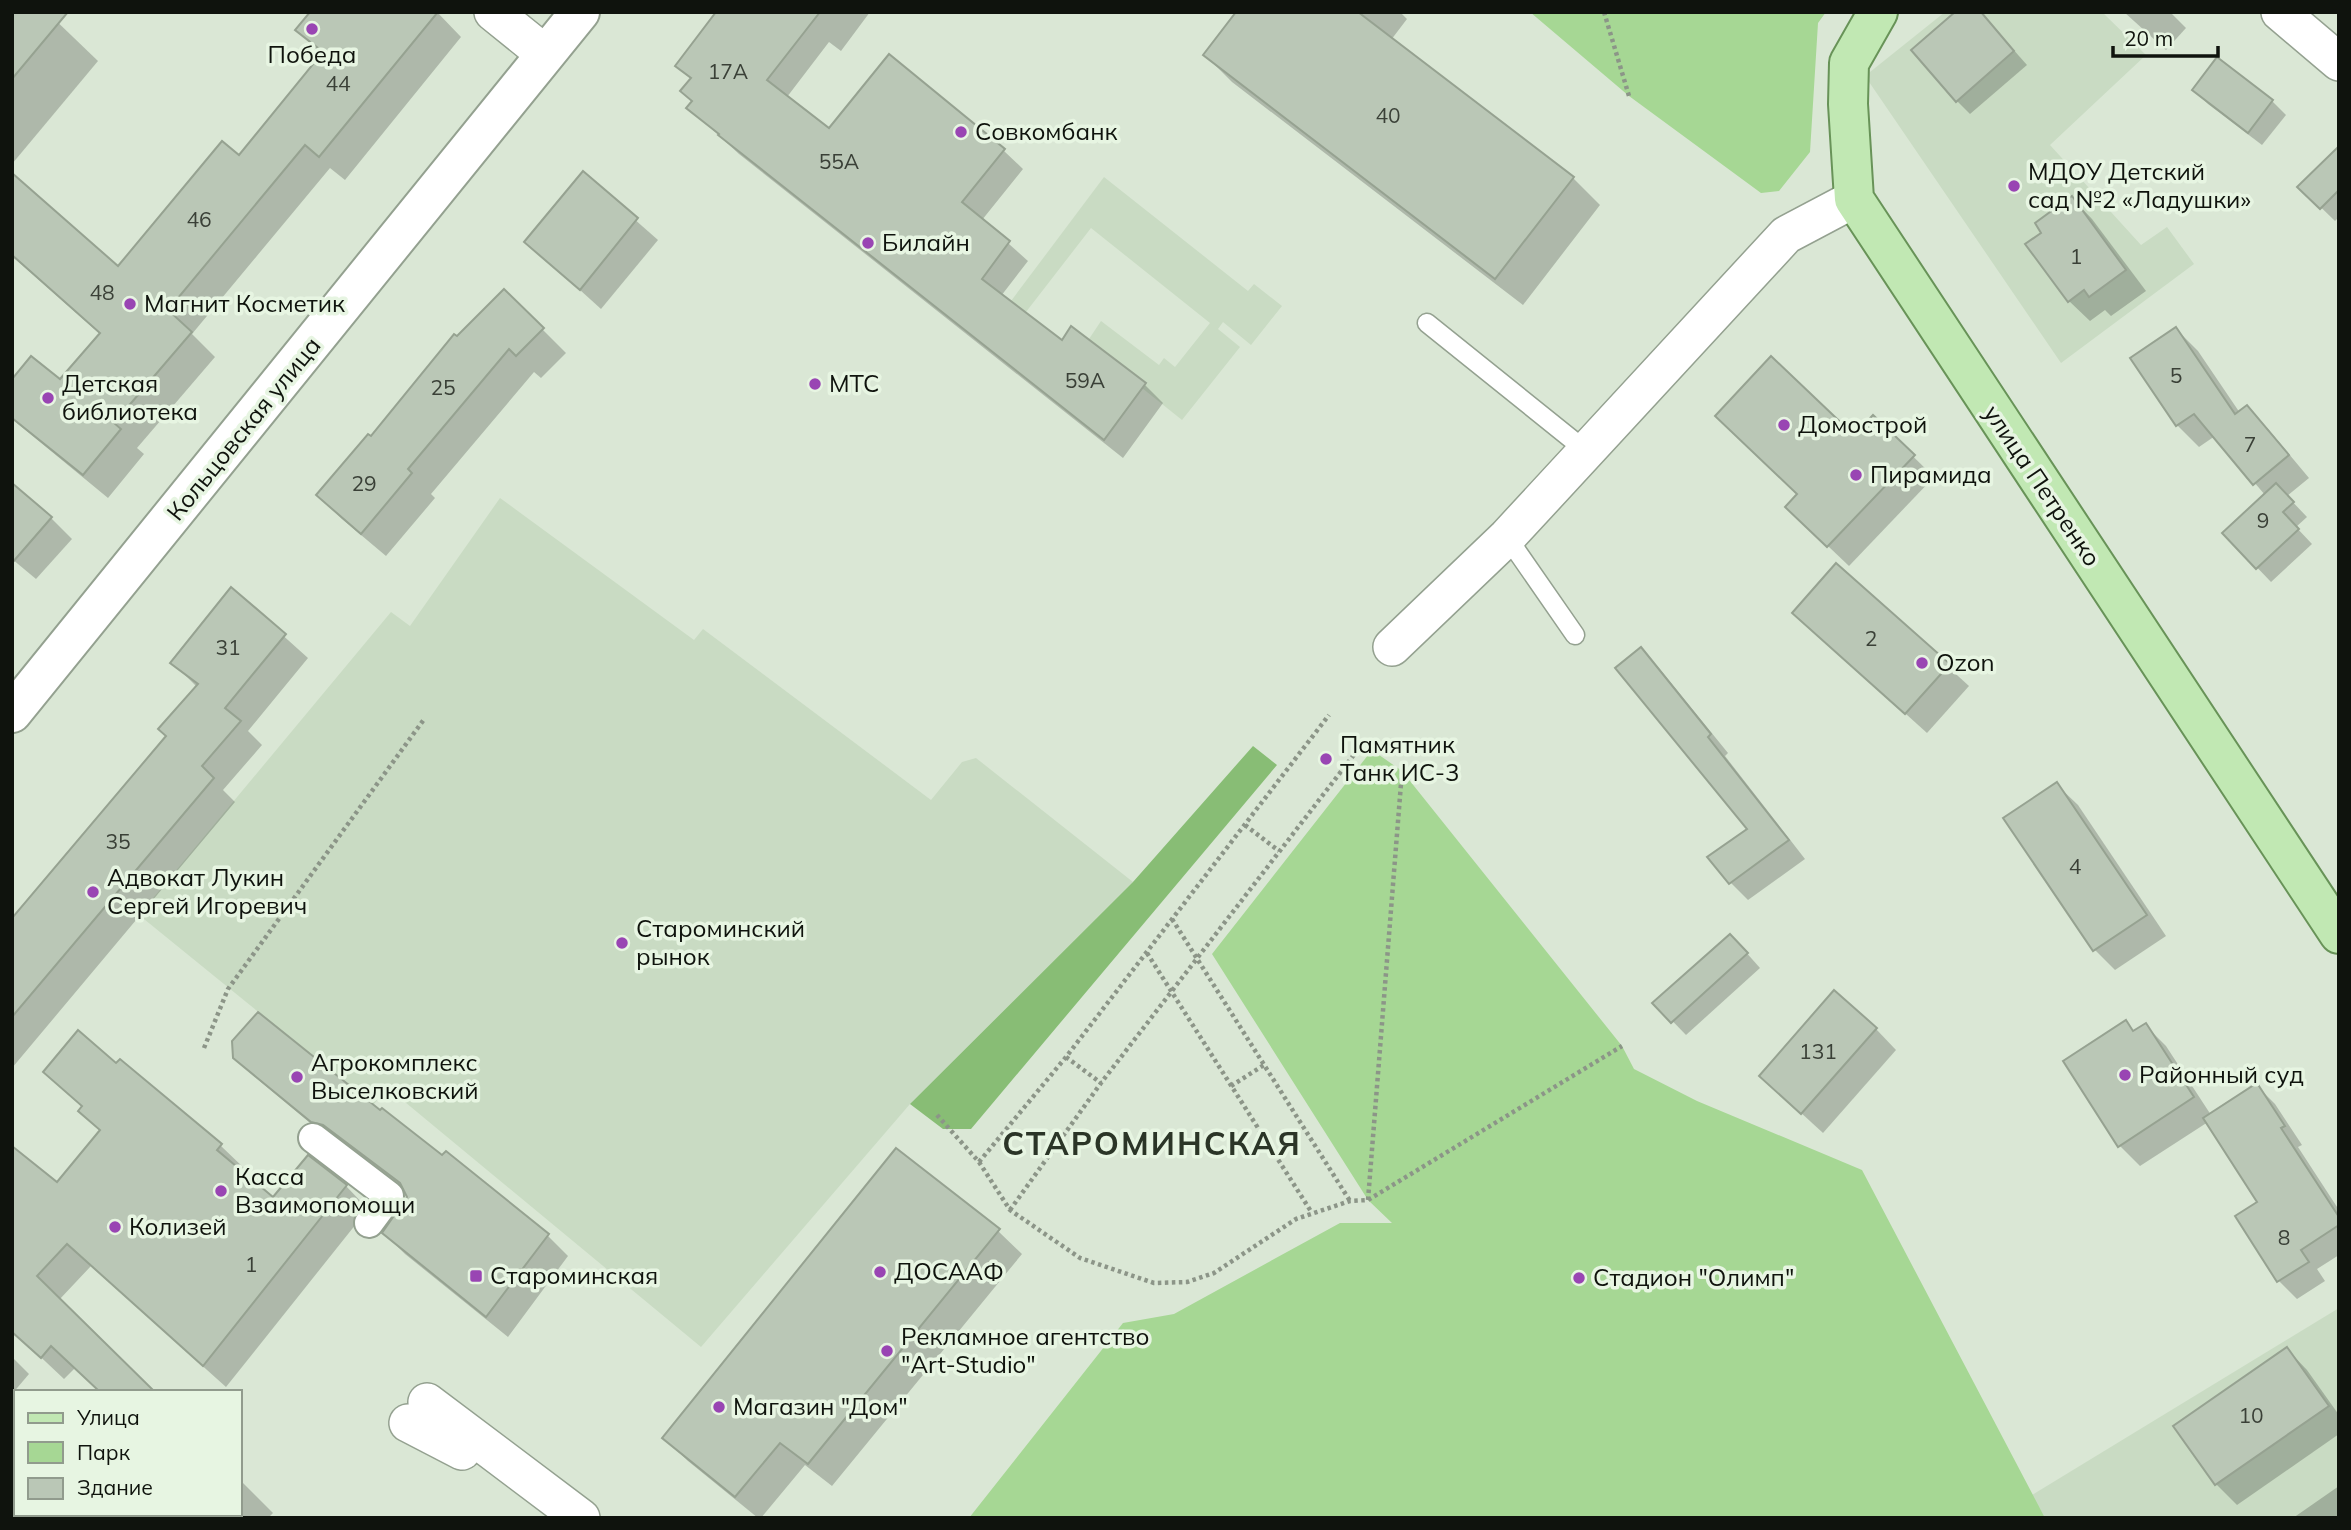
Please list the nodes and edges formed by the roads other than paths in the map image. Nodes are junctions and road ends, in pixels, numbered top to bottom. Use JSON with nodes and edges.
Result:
{"nodes":[{"id":1,"x":494,"y":12,"type":"edge"},
{"id":2,"x":580,"y":12,"type":"edge"},
{"id":3,"x":1878,"y":12,"type":"edge"},
{"id":4,"x":2280,"y":12,"type":"edge"},
{"id":5,"x":545,"y":54,"type":"junction"},
{"id":6,"x":2339,"y":62,"type":"edge"},
{"id":7,"x":1854,"y":199,"type":"junction"},
{"id":8,"x":1427,"y":323,"type":"dead end"},
{"id":9,"x":1585,"y":450,"type":"junction"},
{"id":10,"x":1507,"y":537,"type":"junction"},
{"id":11,"x":1575,"y":635,"type":"dead end"},
{"id":12,"x":1392,"y":647,"type":"dead end"},
{"id":13,"x":12,"y":713,"type":"edge"},
{"id":14,"x":2339,"y":934,"type":"edge"},
{"id":15,"x":313,"y":1139,"type":"dead end"},
{"id":16,"x":369,"y":1223,"type":"dead end"},
{"id":17,"x":418,"y":1413,"type":"dead end"},
{"id":18,"x":570,"y":1510,"type":"edge"}],
"edges":[{"from":1,"to":5,"type":"street"},
{"from":2,"to":5,"type":"main road","name":"Кольцовская улица"},
{"from":3,"to":7,"type":"main road","name":"улица Петренко"},
{"from":4,"to":6,"type":"street"},
{"from":5,"to":13,"type":"main road","name":"Кольцовская улица"},
{"from":7,"to":9,"type":"street"},
{"from":7,"to":14,"type":"main road","name":"улица Петренко"},
{"from":8,"to":9,"type":"lane"},
{"from":9,"to":10,"type":"street"},
{"from":10,"to":11,"type":"lane"},
{"from":10,"to":12,"type":"street"},
{"from":15,"to":16,"type":"street"},
{"from":17,"to":18,"type":"street"}]}
